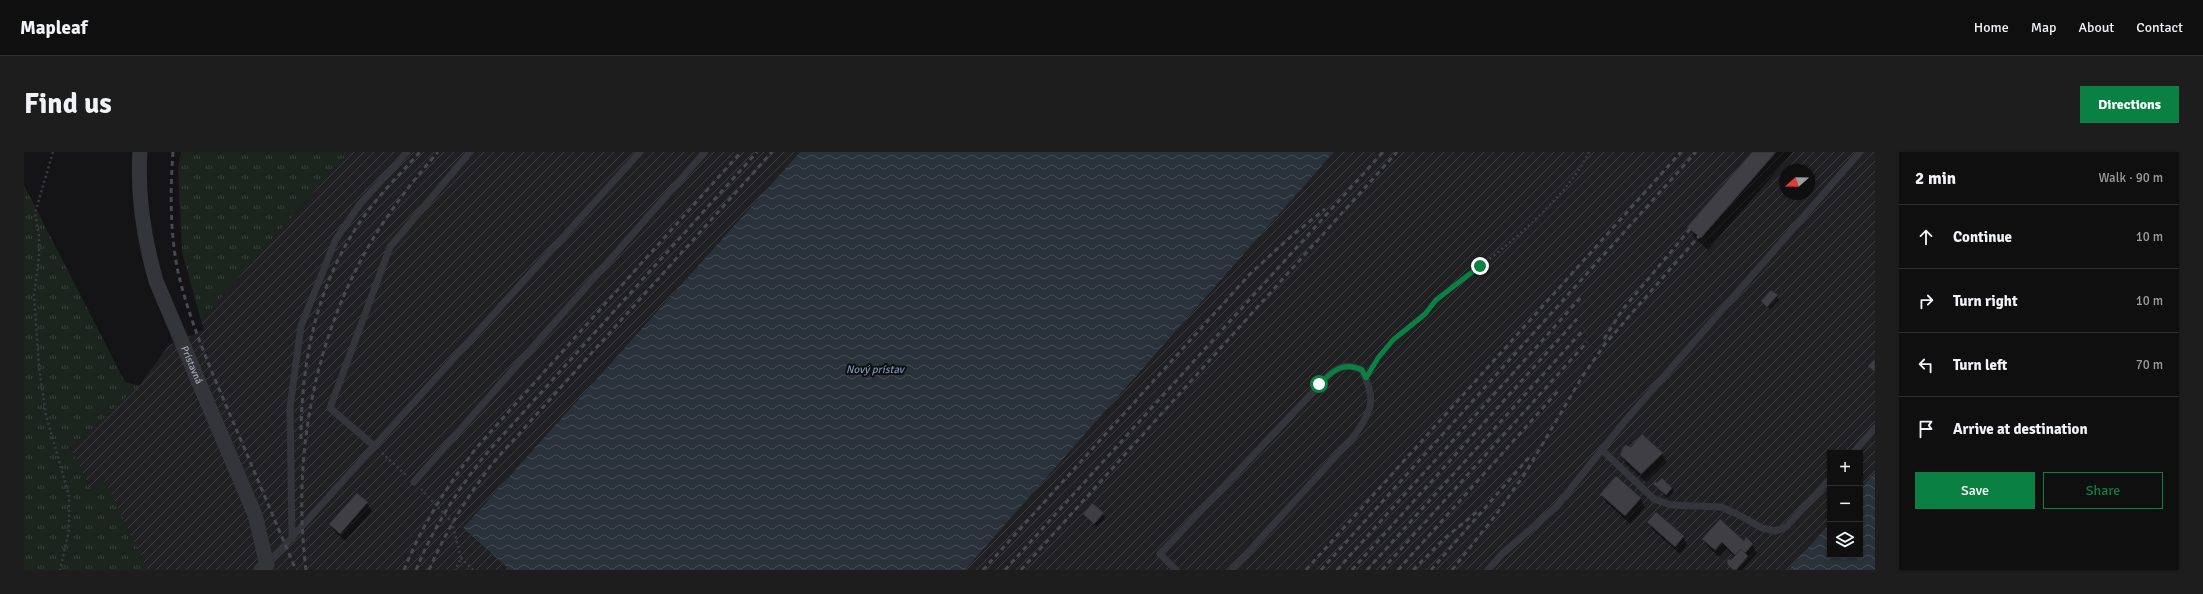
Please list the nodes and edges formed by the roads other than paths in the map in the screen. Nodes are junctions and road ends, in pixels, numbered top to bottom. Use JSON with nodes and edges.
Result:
{"nodes":[{"id":1,"x":140,"y":152,"type":"edge"},
{"id":2,"x":407,"y":152,"type":"edge"},
{"id":3,"x":470,"y":152,"type":"edge"},
{"id":4,"x":640,"y":152,"type":"edge"},
{"id":5,"x":705,"y":152,"type":"edge"},
{"id":6,"x":1860,"y":152,"type":"edge"},
{"id":7,"x":1875,"y":428,"type":"edge"},
{"id":8,"x":374,"y":446,"type":"junction"},
{"id":9,"x":1602,"y":450,"type":"junction"},
{"id":10,"x":1856,"y":450,"type":"edge"},
{"id":11,"x":414,"y":482,"type":"road end"},
{"id":12,"x":1827,"y":482,"type":"edge"},
{"id":13,"x":292,"y":538,"type":"junction"},
{"id":14,"x":264,"y":568,"type":"edge"},
{"id":15,"x":1176,"y":570,"type":"edge"},
{"id":16,"x":1232,"y":570,"type":"edge"},
{"id":17,"x":1488,"y":570,"type":"edge"}],
"edges":[{"from":1,"to":14,"type":"street","name":"Prístavná"},
{"from":2,"to":13,"type":"lane"},
{"from":3,"to":8,"type":"lane"},
{"from":4,"to":8,"type":"lane"},
{"from":5,"to":11,"type":"lane"},
{"from":6,"to":9,"type":"lane"},
{"from":7,"to":10,"type":"lane"},
{"from":8,"to":13,"type":"lane"},
{"from":9,"to":12,"type":"lane"},
{"from":9,"to":17,"type":"lane"},
{"from":13,"to":14,"type":"lane"},
{"from":15,"to":16,"type":"lane"}]}
